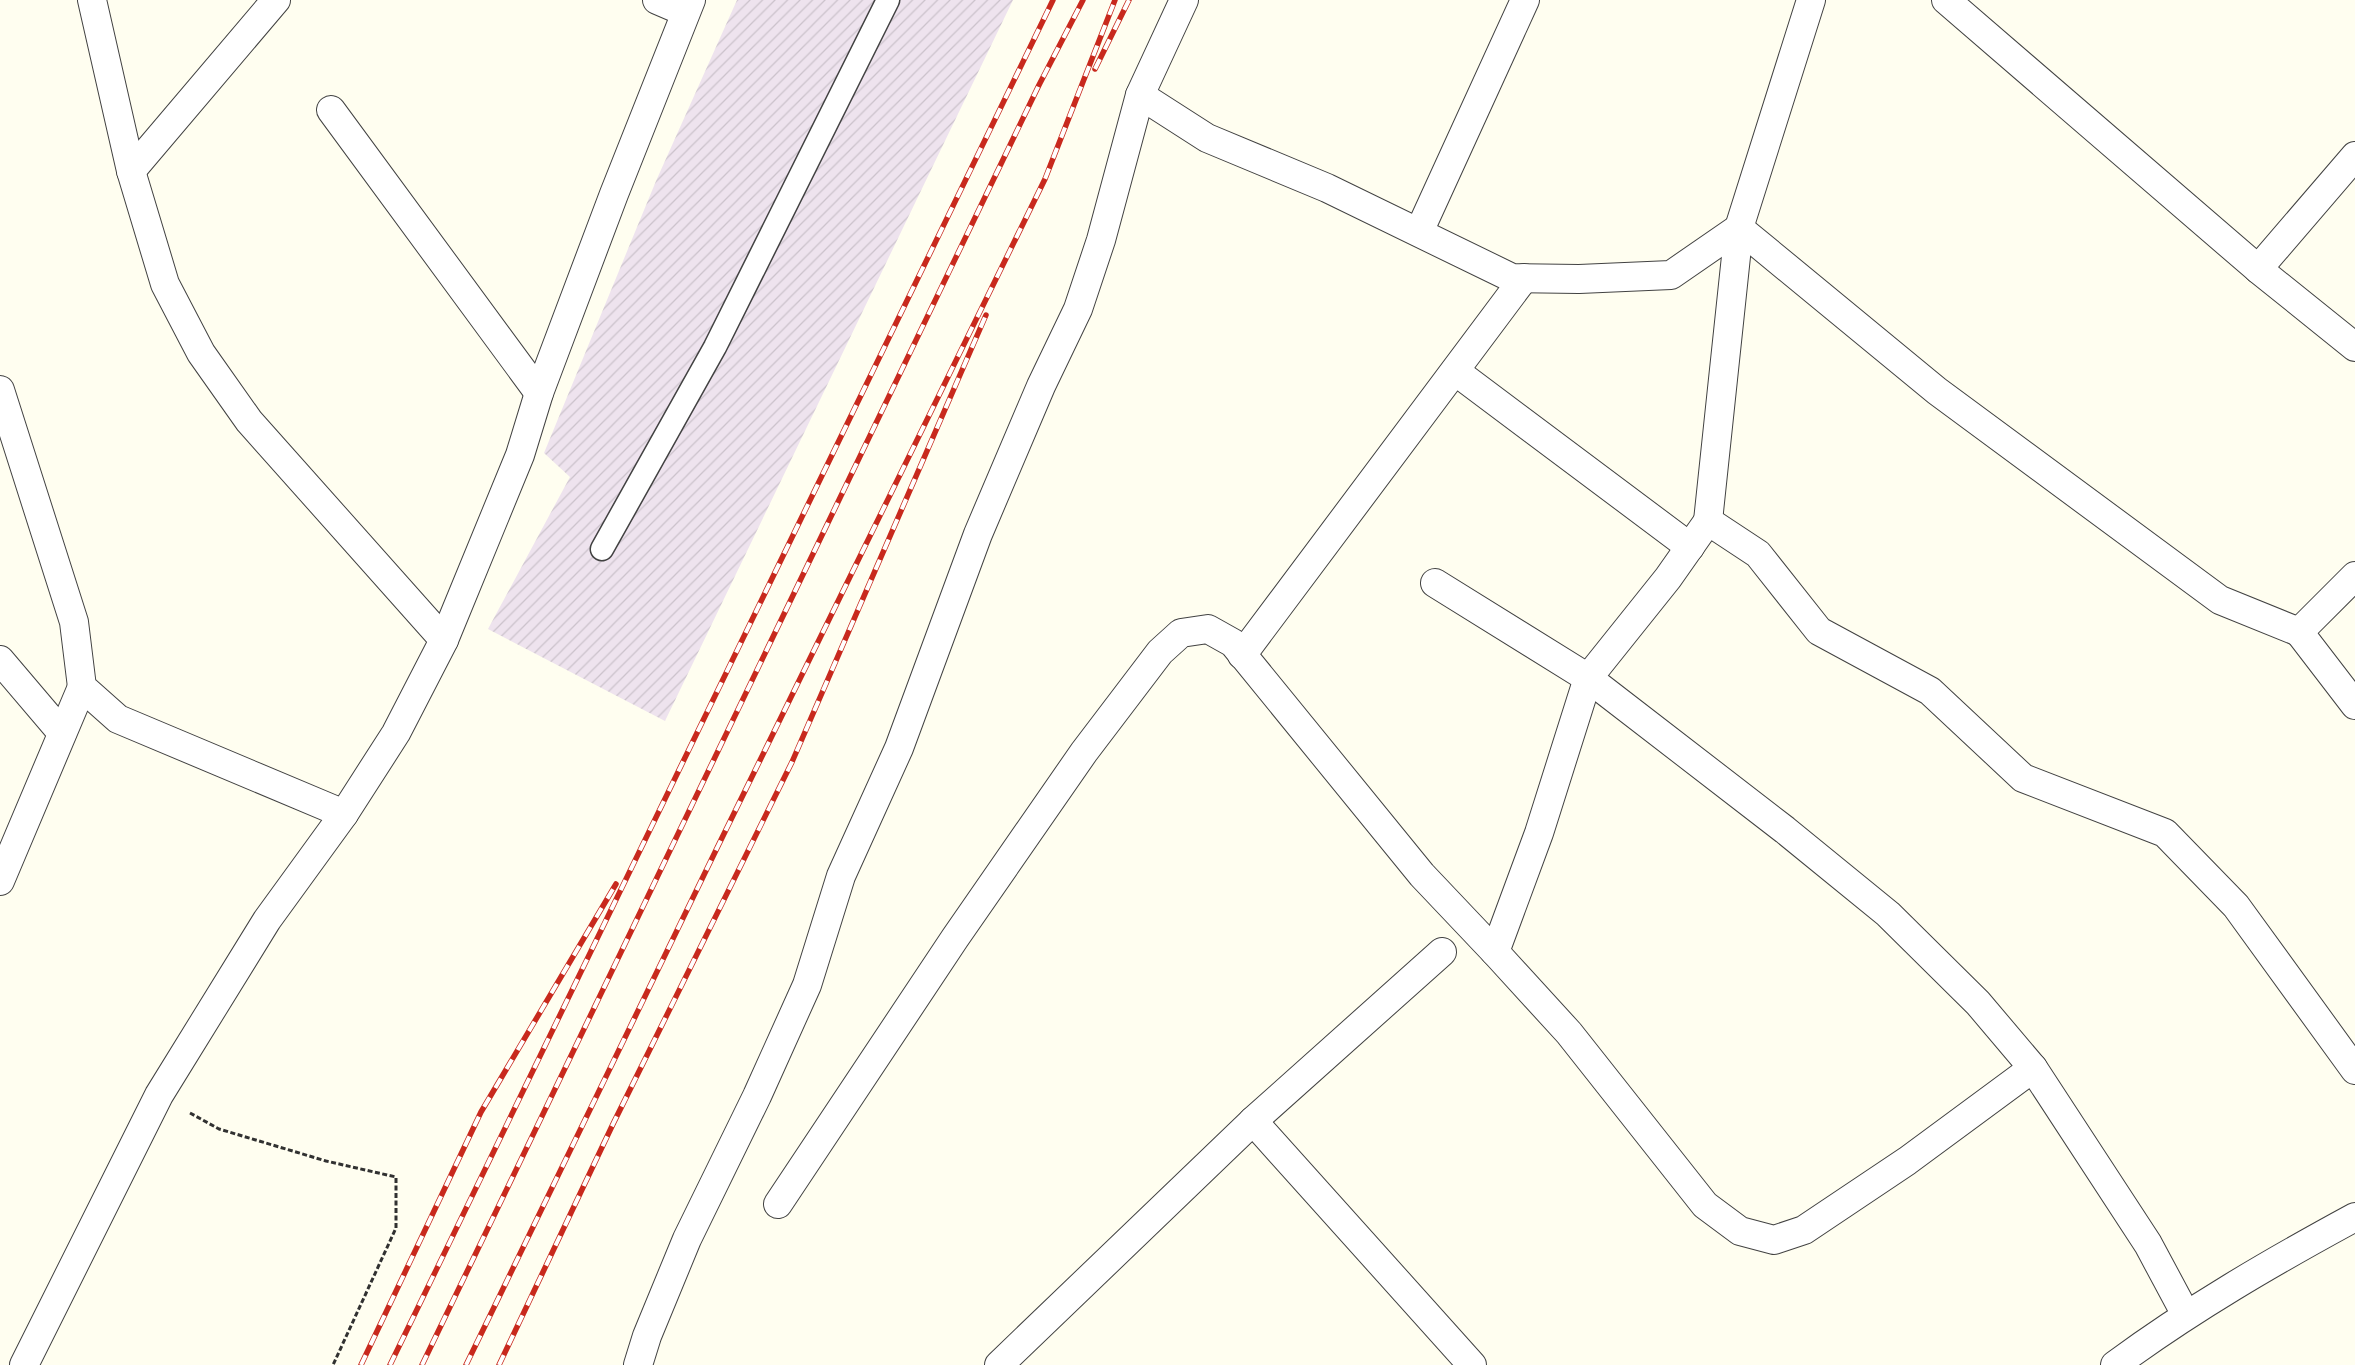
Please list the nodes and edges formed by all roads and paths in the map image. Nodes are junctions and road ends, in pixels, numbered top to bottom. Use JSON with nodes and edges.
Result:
{"nodes":[{"id":1,"x":92,"y":0,"type":"edge"},
{"id":2,"x":276,"y":0,"type":"edge"},
{"id":3,"x":657,"y":0,"type":"edge"},
{"id":4,"x":888,"y":0,"type":"edge"},
{"id":5,"x":1184,"y":0,"type":"edge"},
{"id":6,"x":1525,"y":0,"type":"edge"},
{"id":7,"x":1811,"y":0,"type":"edge"},
{"id":8,"x":1946,"y":0,"type":"edge"},
{"id":9,"x":688,"y":6,"type":"edge"},
{"id":10,"x":1140,"y":95,"type":"junction"},
{"id":11,"x":330,"y":110,"type":"dead end"},
{"id":12,"x":2355,"y":156,"type":"edge"},
{"id":13,"x":131,"y":171,"type":"junction"},
{"id":14,"x":1739,"y":228,"type":"junction"},
{"id":15,"x":1418,"y":232,"type":"junction"},
{"id":16,"x":2258,"y":269,"type":"junction"},
{"id":17,"x":1524,"y":278,"type":"junction"},
{"id":18,"x":2355,"y":347,"type":"edge"},
{"id":19,"x":1455,"y":371,"type":"junction"},
{"id":20,"x":0,"y":390,"type":"edge"},
{"id":21,"x":539,"y":393,"type":"junction"},
{"id":22,"x":1708,"y":521,"type":"junction"},
{"id":23,"x":1690,"y":547,"type":"junction"},
{"id":24,"x":602,"y":549,"type":"dead end"},
{"id":25,"x":2355,"y":576,"type":"edge"},
{"id":26,"x":1434,"y":583,"type":"dead end"},
{"id":27,"x":2299,"y":632,"type":"junction"},
{"id":28,"x":444,"y":640,"type":"junction"},
{"id":29,"x":1242,"y":655,"type":"junction"},
{"id":30,"x":0,"y":660,"type":"edge"},
{"id":31,"x":1588,"y":678,"type":"junction"},
{"id":32,"x":82,"y":687,"type":"junction"},
{"id":33,"x":2355,"y":705,"type":"edge"},
{"id":34,"x":62,"y":733,"type":"junction"},
{"id":35,"x":344,"y":814,"type":"junction"},
{"id":36,"x":0,"y":881,"type":"edge"},
{"id":37,"x":1442,"y":952,"type":"dead end"},
{"id":38,"x":1495,"y":952,"type":"junction"},
{"id":39,"x":2034,"y":1068,"type":"junction"},
{"id":40,"x":2355,"y":1070,"type":"edge"},
{"id":41,"x":159,"y":1095,"type":"junction"},
{"id":42,"x":1253,"y":1121,"type":"junction"},
{"id":43,"x":778,"y":1204,"type":"dead end"},
{"id":44,"x":2355,"y":1217,"type":"edge"},
{"id":45,"x":2186,"y":1315,"type":"junction"},
{"id":46,"x":24,"y":1365,"type":"edge"},
{"id":47,"x":333,"y":1365,"type":"edge"},
{"id":48,"x":638,"y":1365,"type":"edge"},
{"id":49,"x":999,"y":1365,"type":"edge"},
{"id":50,"x":1472,"y":1365,"type":"edge"},
{"id":51,"x":2115,"y":1365,"type":"edge"}],
"edges":[{"from":1,"to":13,"type":"street"},
{"from":2,"to":13,"type":"street"},
{"from":3,"to":9,"type":"street"},
{"from":4,"to":24,"type":"lane"},
{"from":5,"to":10,"type":"street"},
{"from":6,"to":15,"type":"street"},
{"from":7,"to":14,"type":"street"},
{"from":8,"to":16,"type":"street"},
{"from":9,"to":21,"type":"street"},
{"from":10,"to":15,"type":"street"},
{"from":10,"to":48,"type":"street"},
{"from":11,"to":21,"type":"street"},
{"from":12,"to":16,"type":"street"},
{"from":13,"to":28,"type":"street"},
{"from":14,"to":17,"type":"street"},
{"from":14,"to":22,"type":"street"},
{"from":14,"to":27,"type":"street"},
{"from":15,"to":17,"type":"street"},
{"from":16,"to":18,"type":"street"},
{"from":17,"to":19,"type":"street"},
{"from":19,"to":23,"type":"street"},
{"from":19,"to":29,"type":"street"},
{"from":20,"to":32,"type":"street"},
{"from":21,"to":28,"type":"street"},
{"from":22,"to":23,"type":"street"},
{"from":22,"to":40,"type":"street"},
{"from":23,"to":31,"type":"street"},
{"from":25,"to":27,"type":"street"},
{"from":26,"to":31,"type":"street"},
{"from":27,"to":33,"type":"street"},
{"from":28,"to":35,"type":"street"},
{"from":29,"to":38,"type":"street"},
{"from":29,"to":43,"type":"street"},
{"from":30,"to":34,"type":"street"},
{"from":31,"to":38,"type":"street"},
{"from":31,"to":39,"type":"street"},
{"from":32,"to":34,"type":"street"},
{"from":32,"to":35,"type":"street"},
{"from":34,"to":36,"type":"street"},
{"from":35,"to":41,"type":"street"},
{"from":37,"to":42,"type":"street"},
{"from":38,"to":39,"type":"street"},
{"from":39,"to":45,"type":"street"},
{"from":41,"to":46,"type":"street"},
{"from":41,"to":47,"type":"path"},
{"from":42,"to":49,"type":"street"},
{"from":42,"to":50,"type":"street"},
{"from":44,"to":45,"type":"street"},
{"from":45,"to":51,"type":"street"}]}
